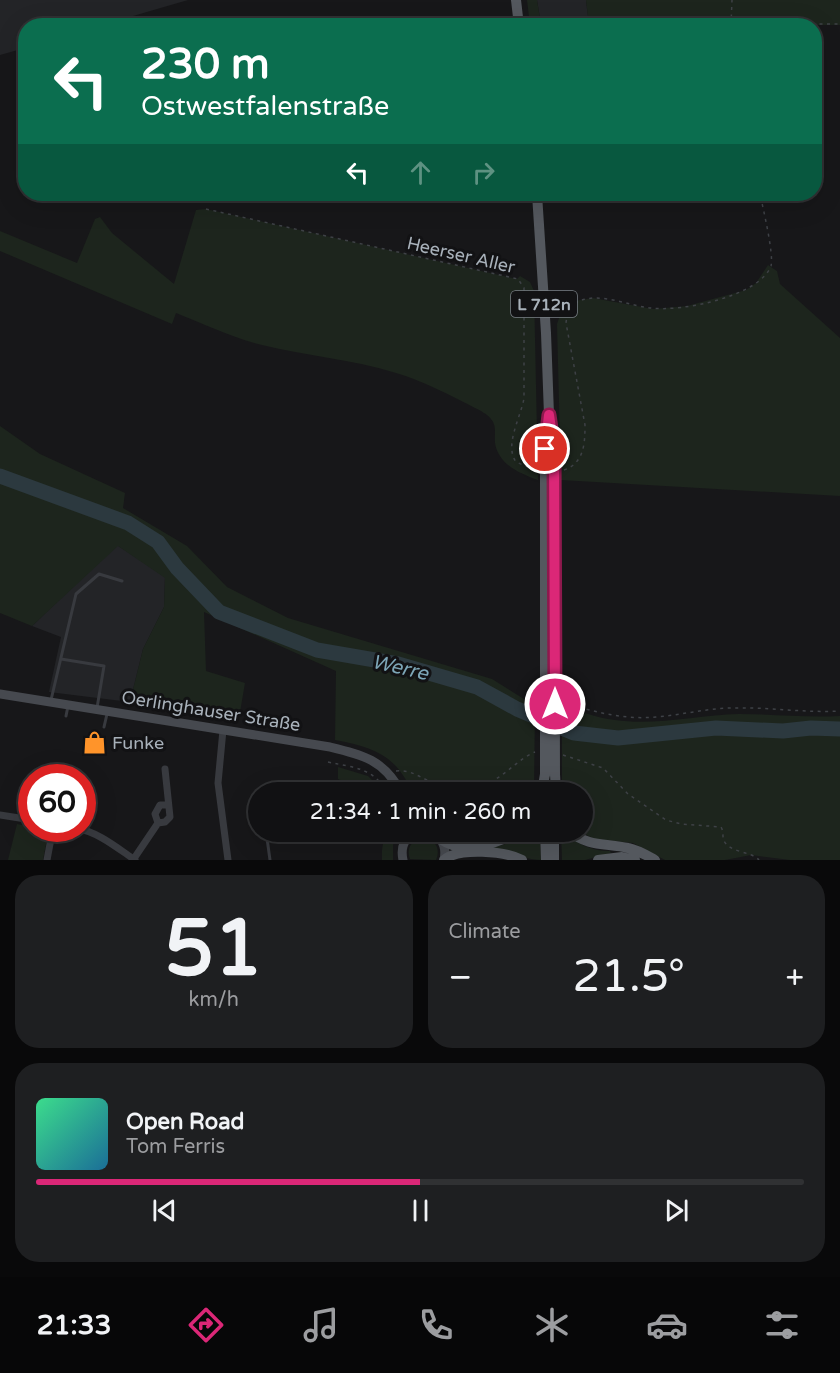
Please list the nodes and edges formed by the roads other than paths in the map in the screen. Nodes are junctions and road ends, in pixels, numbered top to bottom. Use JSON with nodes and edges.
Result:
{"nodes":[{"id":1,"x":516,"y":0,"type":"edge"},
{"id":2,"x":518,"y":18,"type":"edge"},
{"id":3,"x":537,"y":201,"type":"edge"},
{"id":4,"x":122,"y":581,"type":"dead end"},
{"id":5,"x":61,"y":659,"type":"junction"},
{"id":6,"x":0,"y":694,"type":"edge"},
{"id":7,"x":51,"y":702,"type":"junction"},
{"id":8,"x":69,"y":705,"type":"junction"},
{"id":9,"x":97,"y":710,"type":"junction"},
{"id":10,"x":107,"y":711,"type":"junction"},
{"id":11,"x":66,"y":716,"type":"dead end"},
{"id":12,"x":104,"y":727,"type":"dead end"},
{"id":13,"x":224,"y":730,"type":"junction"},
{"id":14,"x":165,"y":770,"type":"dead end"},
{"id":15,"x":550,"y":774,"type":"junction"},
{"id":16,"x":395,"y":782,"type":"edge"},
{"id":17,"x":547,"y":782,"type":"edge"},
{"id":18,"x":552,"y":782,"type":"edge"},
{"id":19,"x":168,"y":805,"type":"junction"},
{"id":20,"x":0,"y":815,"type":"edge"},
{"id":21,"x":18,"y":818,"type":"edge"},
{"id":22,"x":158,"y":823,"type":"junction"},
{"id":23,"x":96,"y":834,"type":"edge"},
{"id":24,"x":50,"y":842,"type":"edge"},
{"id":25,"x":268,"y":842,"type":"edge"},
{"id":26,"x":405,"y":842,"type":"edge"},
{"id":27,"x":443,"y":842,"type":"edge"},
{"id":28,"x":447,"y":842,"type":"edge"},
{"id":29,"x":494,"y":842,"type":"edge"},
{"id":30,"x":545,"y":842,"type":"edge"},
{"id":31,"x":554,"y":842,"type":"edge"},
{"id":32,"x":587,"y":842,"type":"edge"},
{"id":33,"x":47,"y":860,"type":"edge"},
{"id":34,"x":134,"y":860,"type":"edge"},
{"id":35,"x":228,"y":860,"type":"edge"},
{"id":36,"x":270,"y":860,"type":"edge"},
{"id":37,"x":403,"y":860,"type":"edge"},
{"id":38,"x":444,"y":860,"type":"edge"},
{"id":39,"x":522,"y":860,"type":"edge"},
{"id":40,"x":546,"y":860,"type":"edge"},
{"id":41,"x":554,"y":860,"type":"edge"},
{"id":42,"x":598,"y":860,"type":"edge"},
{"id":43,"x":635,"y":860,"type":"edge"},
{"id":44,"x":655,"y":860,"type":"edge"}],
"edges":[{"from":1,"to":2,"type":"main road"},
{"from":3,"to":15,"type":"main road","number":"L 712n","bridge":true},
{"from":4,"to":5,"type":"lane"},
{"from":5,"to":7,"type":"lane"},
{"from":5,"to":9,"type":"lane"},
{"from":6,"to":7,"type":"main road","name":"Oerlinghauser Straße"},
{"from":7,"to":8,"type":"main road","name":"Oerlinghauser Straße"},
{"from":8,"to":9,"type":"main road","name":"Oerlinghauser Straße"},
{"from":8,"to":11,"type":"lane"},
{"from":9,"to":10,"type":"main road","name":"Oerlinghauser Straße"},
{"from":10,"to":12,"type":"lane"},
{"from":10,"to":13,"type":"main road","name":"Oerlinghauser Straße"},
{"from":13,"to":16,"type":"main road","name":"Oerlinghauser Straße"},
{"from":13,"to":35,"type":"street"},
{"from":14,"to":19,"type":"street"},
{"from":15,"to":17,"type":"main road","number":"L 712n"},
{"from":15,"to":18,"type":"main road","number":"L 712n"},
{"from":19,"to":22,"type":"street"},
{"from":19,"to":22,"type":"street"},
{"from":20,"to":21,"type":"street"},
{"from":22,"to":34,"type":"street"},
{"from":23,"to":34,"type":"street"},
{"from":24,"to":33,"type":"street"},
{"from":25,"to":36,"type":"lane"},
{"from":26,"to":37,"type":"main road"},
{"from":27,"to":38,"type":"main road"},
{"from":28,"to":29,"type":"main road"},
{"from":30,"to":40,"type":"main road"},
{"from":31,"to":41,"type":"main road"},
{"from":32,"to":44,"type":"main road"},
{"from":38,"to":39,"type":"main road"},
{"from":42,"to":43,"type":"main road"}]}
